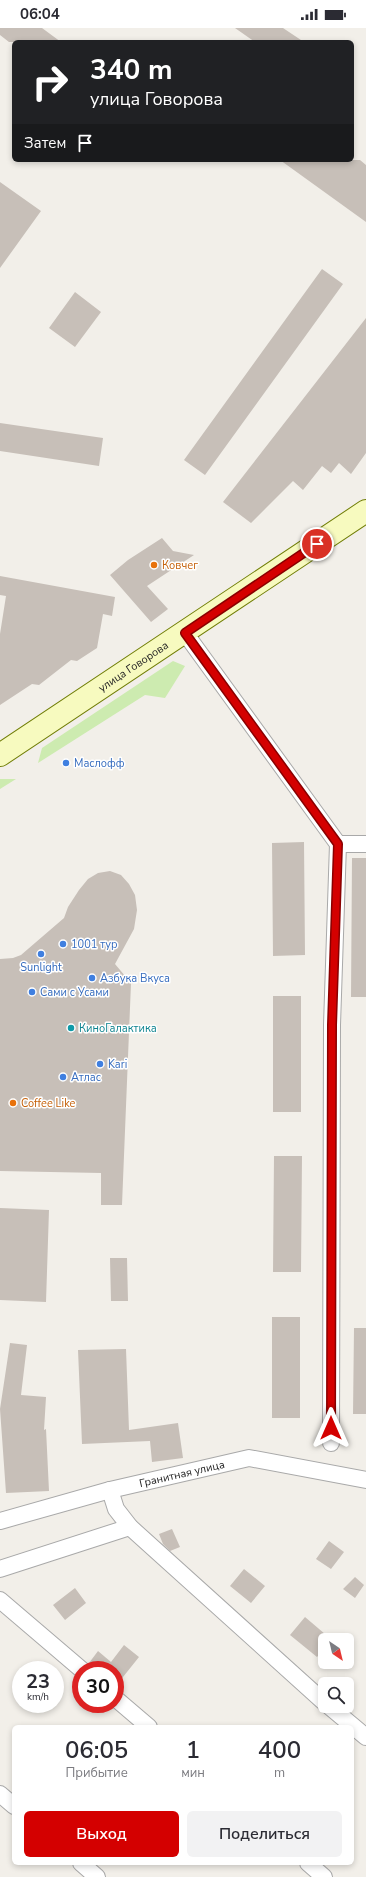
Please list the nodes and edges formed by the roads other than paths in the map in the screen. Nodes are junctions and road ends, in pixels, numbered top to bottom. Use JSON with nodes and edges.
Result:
{"nodes":[{"id":1,"x":365,"y":514,"type":"edge"},
{"id":2,"x":185,"y":633,"type":"junction"},
{"id":3,"x":0,"y":755,"type":"edge"},
{"id":4,"x":338,"y":844,"type":"junction"},
{"id":5,"x":366,"y":844,"type":"edge"},
{"id":6,"x":331,"y":1443,"type":"dead end"},
{"id":7,"x":366,"y":1480,"type":"edge"},
{"id":8,"x":110,"y":1490,"type":"junction"},
{"id":9,"x":0,"y":1521,"type":"edge"},
{"id":10,"x":130,"y":1527,"type":"junction"},
{"id":11,"x":0,"y":1569,"type":"edge"},
{"id":12,"x":0,"y":1600,"type":"edge"},
{"id":13,"x":72,"y":1661,"type":"edge"},
{"id":14,"x":318,"y":1697,"type":"edge"},
{"id":15,"x":124,"y":1706,"type":"edge"},
{"id":16,"x":337,"y":1713,"type":"edge"},
{"id":17,"x":147,"y":1725,"type":"edge"},
{"id":18,"x":352,"y":1725,"type":"edge"},
{"id":19,"x":354,"y":1727,"type":"edge"},
{"id":20,"x":366,"y":1737,"type":"edge"},
{"id":21,"x":0,"y":1794,"type":"edge"},
{"id":22,"x":12,"y":1804,"type":"edge"},
{"id":23,"x":83,"y":1865,"type":"edge"},
{"id":24,"x":310,"y":1865,"type":"edge"},
{"id":25,"x":97,"y":1877,"type":"edge"},
{"id":26,"x":324,"y":1877,"type":"edge"}],
"edges":[{"from":1,"to":2,"type":"main road","name":"улица Говорова"},
{"from":2,"to":3,"type":"main road","name":"улица Говорова"},
{"from":2,"to":4,"type":"street"},
{"from":4,"to":5,"type":"street"},
{"from":4,"to":6,"type":"street"},
{"from":7,"to":8,"type":"street","name":"Гранитная улица"},
{"from":8,"to":9,"type":"street","name":"Гранитная улица"},
{"from":8,"to":10,"type":"street"},
{"from":10,"to":11,"type":"street"},
{"from":10,"to":14,"type":"street"},
{"from":12,"to":13,"type":"street"},
{"from":15,"to":17,"type":"street"},
{"from":16,"to":18,"type":"street"},
{"from":19,"to":20,"type":"street"},
{"from":21,"to":22,"type":"street"},
{"from":23,"to":25,"type":"street"},
{"from":24,"to":26,"type":"street"}]}
